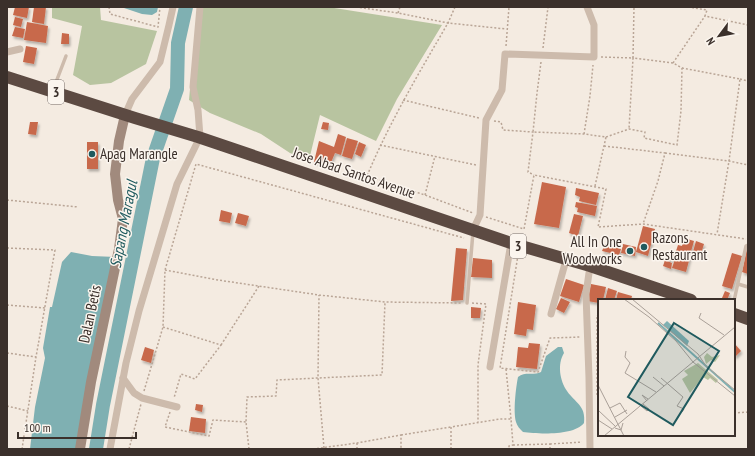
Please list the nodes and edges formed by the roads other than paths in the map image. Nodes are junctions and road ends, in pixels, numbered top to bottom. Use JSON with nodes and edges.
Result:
{"nodes":[{"id":1,"x":173,"y":7,"type":"edge"},
{"id":2,"x":200,"y":7,"type":"edge"},
{"id":3,"x":587,"y":7,"type":"edge"},
{"id":4,"x":20,"y":49,"type":"dead end"},
{"id":5,"x":7,"y":52,"type":"edge"},
{"id":6,"x":66,"y":56,"type":"dead end"},
{"id":7,"x":7,"y":76,"type":"edge"},
{"id":8,"x":53,"y":91,"type":"junction"},
{"id":9,"x":130,"y":117,"type":"junction"},
{"id":10,"x":199,"y":137,"type":"junction"},
{"id":11,"x":472,"y":235,"type":"junction"},
{"id":12,"x":748,"y":245,"type":"edge"},
{"id":13,"x":510,"y":247,"type":"junction"},
{"id":14,"x":566,"y":260,"type":"junction"},
{"id":15,"x":590,"y":266,"type":"junction"},
{"id":16,"x":738,"y":284,"type":"junction"},
{"id":17,"x":748,"y":287,"type":"edge"},
{"id":18,"x":676,"y":298,"type":"edge"},
{"id":19,"x":734,"y":299,"type":"edge"},
{"id":20,"x":467,"y":302,"type":"road end"},
{"id":21,"x":551,"y":314,"type":"dead end"},
{"id":22,"x":735,"y":314,"type":"edge"},
{"id":23,"x":748,"y":319,"type":"edge"},
{"id":24,"x":490,"y":367,"type":"dead end"},
{"id":25,"x":123,"y":378,"type":"junction"},
{"id":26,"x":174,"y":407,"type":"road end"},
{"id":27,"x":589,"y":446,"type":"edge"},
{"id":28,"x":80,"y":449,"type":"edge"},
{"id":29,"x":110,"y":449,"type":"edge"}],
"edges":[{"from":1,"to":9,"type":"street"},
{"from":2,"to":10,"type":"street"},
{"from":3,"to":11,"type":"street"},
{"from":4,"to":5,"type":"street"},
{"from":6,"to":8,"type":"lane"},
{"from":7,"to":8,"type":"highway","name":"Jose Abad Santos Avenue","number":"3"},
{"from":8,"to":9,"type":"highway","name":"Jose Abad Santos Avenue","number":"3"},
{"from":9,"to":10,"type":"highway","name":"Jose Abad Santos Avenue","number":"3"},
{"from":9,"to":28,"type":"street","name":"Dalan Betis"},
{"from":10,"to":11,"type":"highway","name":"Jose Abad Santos Avenue","number":"3"},
{"from":10,"to":25,"type":"street"},
{"from":11,"to":13,"type":"highway","name":"Jose Abad Santos Avenue","number":"3"},
{"from":11,"to":20,"type":"lane"},
{"from":12,"to":16,"type":"lane"},
{"from":13,"to":14,"type":"highway","name":"Jose Abad Santos Avenue","number":"3"},
{"from":13,"to":24,"type":"street"},
{"from":14,"to":15,"type":"highway","name":"Jose Abad Santos Avenue","number":"3"},
{"from":14,"to":21,"type":"street"},
{"from":15,"to":18,"type":"highway","name":"Jose Abad Santos Avenue","number":"3"},
{"from":15,"to":27,"type":"street"},
{"from":16,"to":17,"type":"lane"},
{"from":16,"to":19,"type":"lane"},
{"from":22,"to":23,"type":"highway"},
{"from":25,"to":26,"type":"street"},
{"from":25,"to":29,"type":"street"}]}
